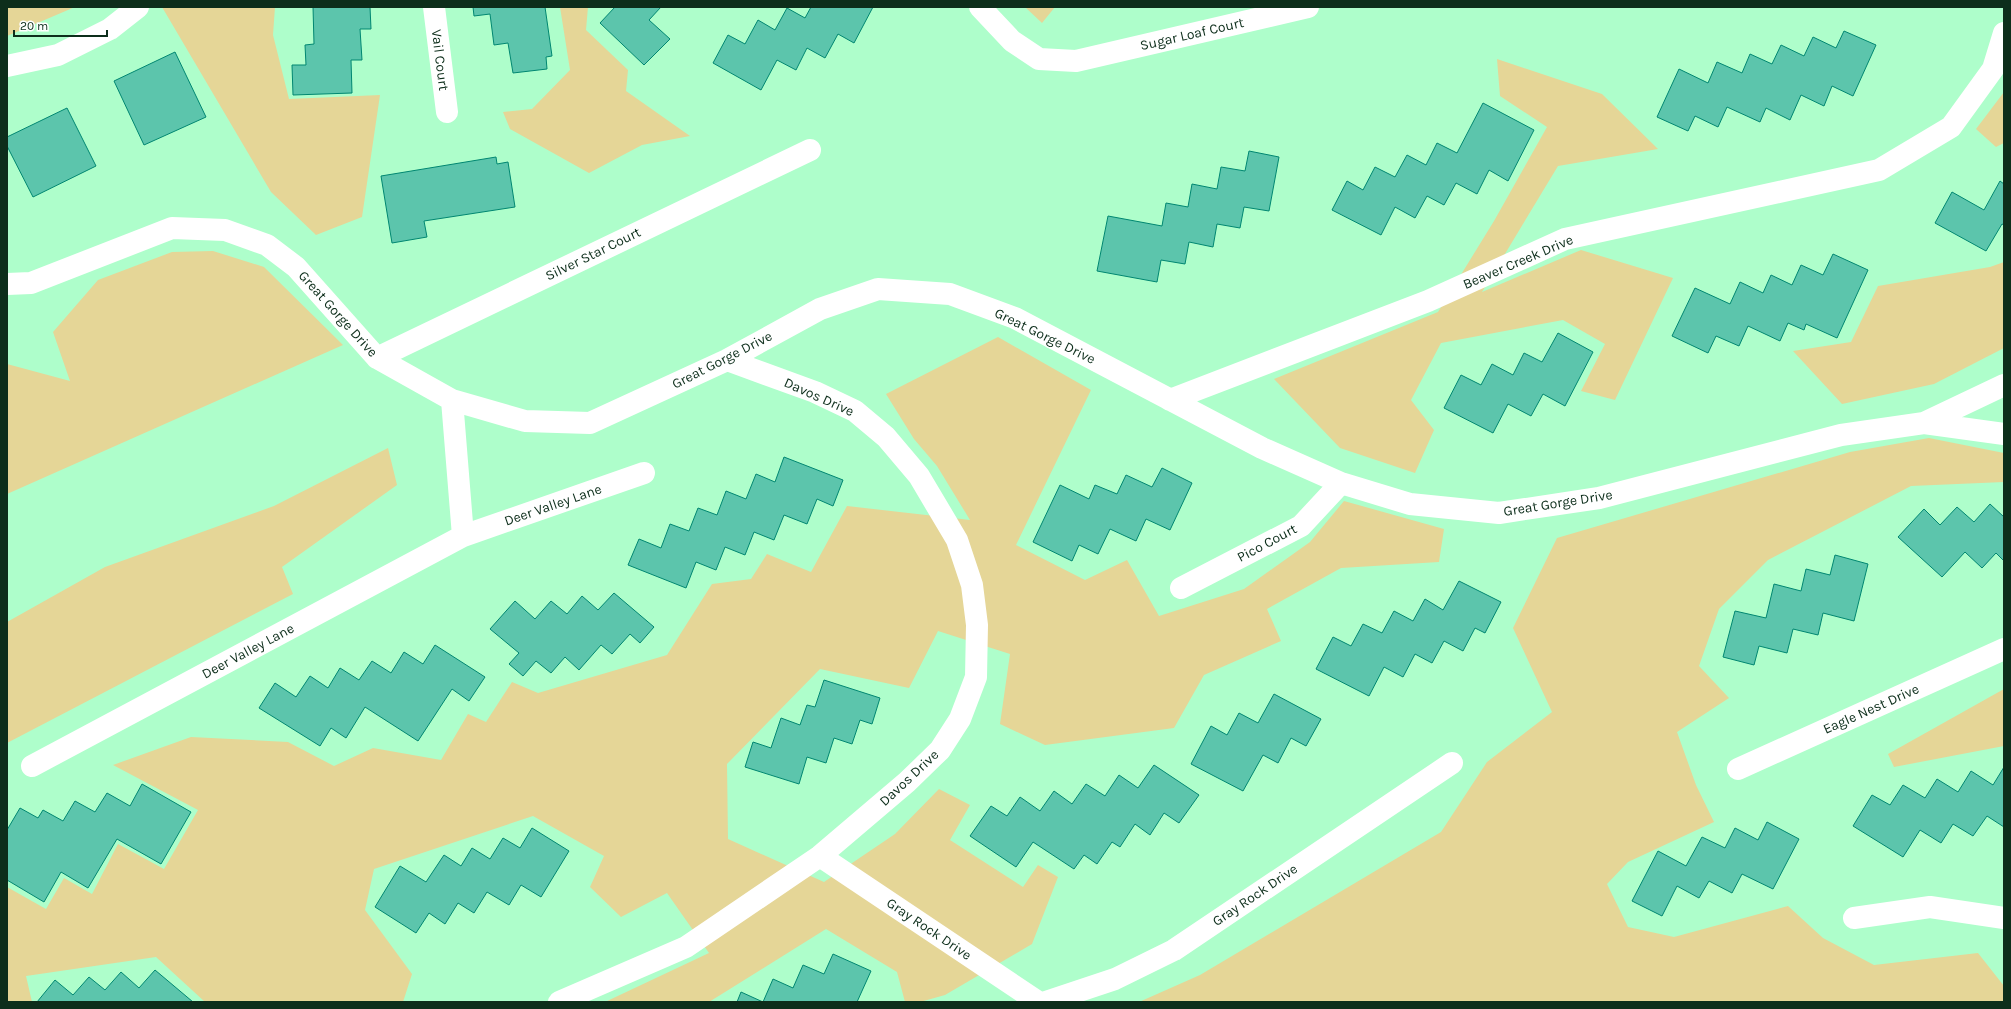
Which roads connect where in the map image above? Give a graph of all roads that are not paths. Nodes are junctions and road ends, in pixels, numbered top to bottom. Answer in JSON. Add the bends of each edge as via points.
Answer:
{"nodes":[{"id":1,"x":138,"y":7,"type":"edge"},
{"id":2,"x":434,"y":7,"type":"edge"},
{"id":3,"x":980,"y":7,"type":"edge"},
{"id":4,"x":1308,"y":7,"type":"edge"},
{"id":5,"x":2004,"y":33,"type":"edge"},
{"id":6,"x":7,"y":66,"type":"edge"},
{"id":7,"x":447,"y":112,"type":"dead end"},
{"id":8,"x":810,"y":150,"type":"dead end"},
{"id":9,"x":7,"y":284,"type":"edge"},
{"id":10,"x":377,"y":358,"type":"junction"},
{"id":11,"x":727,"y":360,"type":"junction"},
{"id":12,"x":2004,"y":384,"type":"edge"},
{"id":13,"x":452,"y":400,"type":"junction"},
{"id":14,"x":1170,"y":400,"type":"junction"},
{"id":15,"x":1924,"y":423,"type":"junction"},
{"id":16,"x":2004,"y":434,"type":"edge"},
{"id":17,"x":644,"y":473,"type":"dead end"},
{"id":18,"x":1341,"y":483,"type":"junction"},
{"id":19,"x":463,"y":536,"type":"junction"},
{"id":20,"x":1181,"y":588,"type":"dead end"},
{"id":21,"x":2004,"y":649,"type":"edge"},
{"id":22,"x":1452,"y":763,"type":"dead end"},
{"id":23,"x":32,"y":766,"type":"dead end"},
{"id":24,"x":1738,"y":769,"type":"dead end"},
{"id":25,"x":820,"y":856,"type":"junction"},
{"id":26,"x":1854,"y":918,"type":"dead end"},
{"id":27,"x":2004,"y":918,"type":"edge"},
{"id":28,"x":559,"y":1002,"type":"edge"},
{"id":29,"x":1038,"y":1002,"type":"edge"},
{"id":30,"x":1046,"y":1002,"type":"edge"}],
"edges":[{"from":1,"to":6,"type":"street","via":[[110,29],[58,54]]},
{"from":2,"to":7,"type":"street","name":"Vail Court"},
{"from":3,"to":4,"type":"street","name":"Sugar Loaf Court","via":[[1012,41],[1039,59],[1076,61]]},
{"from":5,"to":14,"type":"street","name":"Beaver Creek Drive","via":[[1993,69],[1951,127],[1879,170],[1565,239],[1428,301]]},
{"from":8,"to":10,"type":"street","name":"Silver Star Court"},
{"from":9,"to":10,"type":"street","name":"Great Gorge Drive","via":[[32,283],[172,228],[225,230],[267,245],[296,267]]},
{"from":10,"to":13,"type":"street","name":"Great Gorge Drive"},
{"from":11,"to":13,"type":"street","name":"Great Gorge Drive","via":[[590,423],[524,421]]},
{"from":11,"to":14,"type":"street","name":"Great Gorge Drive","via":[[820,309],[878,289],[950,294],[1015,318]]},
{"from":11,"to":25,"type":"street","name":"Davos Drive","via":[[815,392],[854,411],[886,437],[919,476],[953,534],[972,585],[977,625],[976,677],[960,719],[940,750]]},
{"from":12,"to":15,"type":"street"},
{"from":13,"to":19,"type":"street"},
{"from":14,"to":18,"type":"street","name":"Great Gorge Drive","via":[[1262,448]]},
{"from":15,"to":16,"type":"street","name":"Great Gorge Drive"},
{"from":15,"to":18,"type":"street","name":"Great Gorge Drive","via":[[1841,435],[1599,498],[1499,513],[1410,504]]},
{"from":17,"to":19,"type":"street","name":"Deer Valley Lane"},
{"from":18,"to":20,"type":"street","name":"Pico Court","via":[[1301,526]]},
{"from":19,"to":23,"type":"street","name":"Deer Valley Lane"},
{"from":21,"to":24,"type":"street","name":"Eagle Nest Drive"},
{"from":22,"to":30,"type":"street","name":"Gray Rock Drive","via":[[1174,950],[1115,979]]},
{"from":25,"to":28,"type":"street","name":"Davos Drive","via":[[686,947]]},
{"from":25,"to":29,"type":"street","name":"Gray Rock Drive"},
{"from":26,"to":27,"type":"street","via":[[1930,907]]}]}
